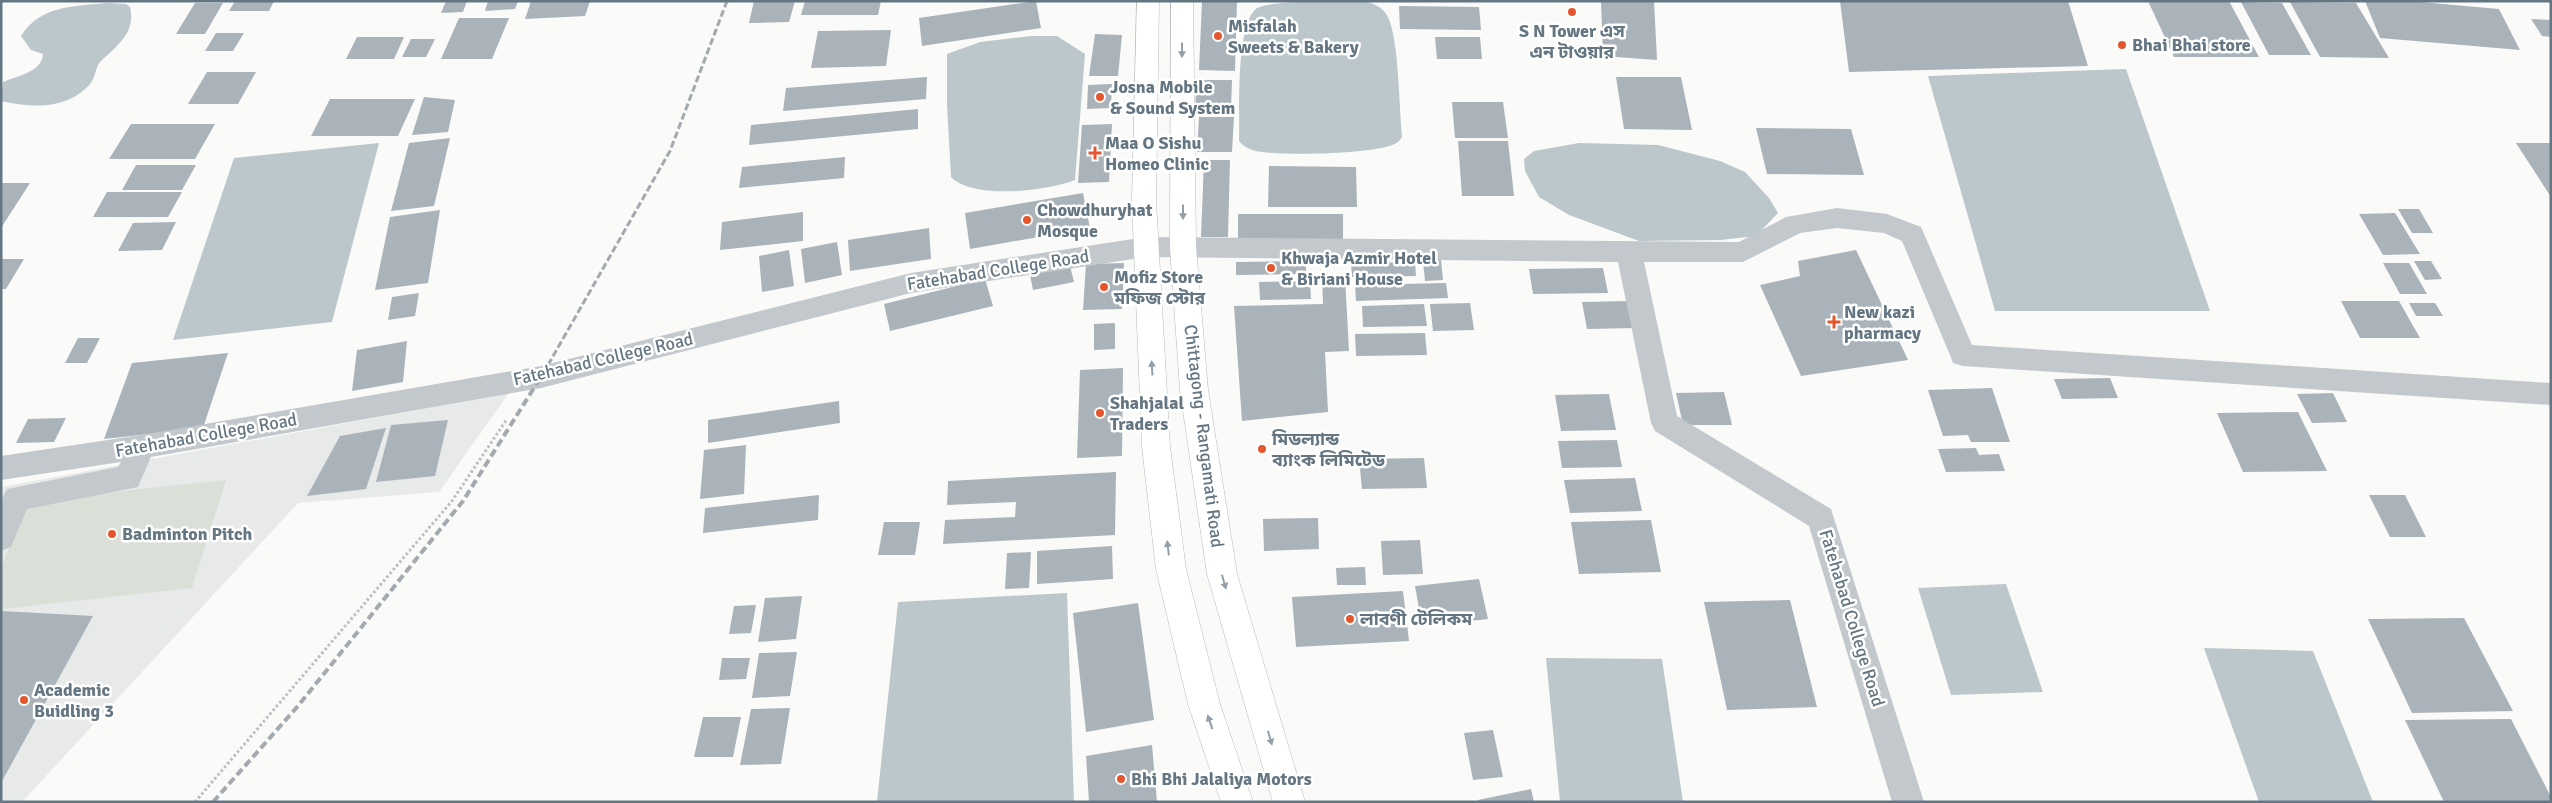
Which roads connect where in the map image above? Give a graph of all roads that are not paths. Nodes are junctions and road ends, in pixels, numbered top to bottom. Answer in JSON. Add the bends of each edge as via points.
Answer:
{"nodes":[{"id":1,"x":1148,"y":1,"type":"edge"},
{"id":2,"x":1182,"y":1,"type":"edge"},
{"id":3,"x":1183,"y":247,"type":"junction"},
{"id":4,"x":1146,"y":248,"type":"junction"},
{"id":5,"x":1629,"y":252,"type":"junction"},
{"id":6,"x":2551,"y":394,"type":"edge"},
{"id":7,"x":141,"y":447,"type":"junction"},
{"id":8,"x":1,"y":468,"type":"edge"},
{"id":9,"x":1,"y":538,"type":"edge"},
{"id":10,"x":1237,"y":802,"type":"edge"},
{"id":11,"x":1288,"y":802,"type":"edge"},
{"id":12,"x":1908,"y":802,"type":"edge"}],
"edges":[{"from":1,"to":4,"type":"highway"},
{"from":2,"to":3,"type":"highway","name":"Chittagong - Rangamati Road","one_way":true},
{"from":3,"to":4,"type":"street","name":"Fatehabad College Road"},
{"from":3,"to":5,"type":"street","name":"Fatehabad College Road"},
{"from":3,"to":11,"type":"highway","name":"Chittagong - Rangamati Road","one_way":true,"via":[[1194,390],[1222,574]]},
{"from":4,"to":7,"type":"street","name":"Fatehabad College Road","via":[[911,283],[541,377]]},
{"from":10,"to":4,"type":"highway","one_way":true,"via":[[1204,704],[1171,569],[1156,447]]},
{"from":5,"to":6,"type":"street","via":[[1743,252],[1795,224],[1837,218],[1886,224],[1912,234],[1963,355]]},
{"from":5,"to":12,"type":"street","name":"Fatehabad College Road","via":[[1665,423],[1821,518]]},
{"from":7,"to":8,"type":"street","name":"Fatehabad College Road"},
{"from":7,"to":9,"type":"street","via":[[128,478],[18,498]]}]}
